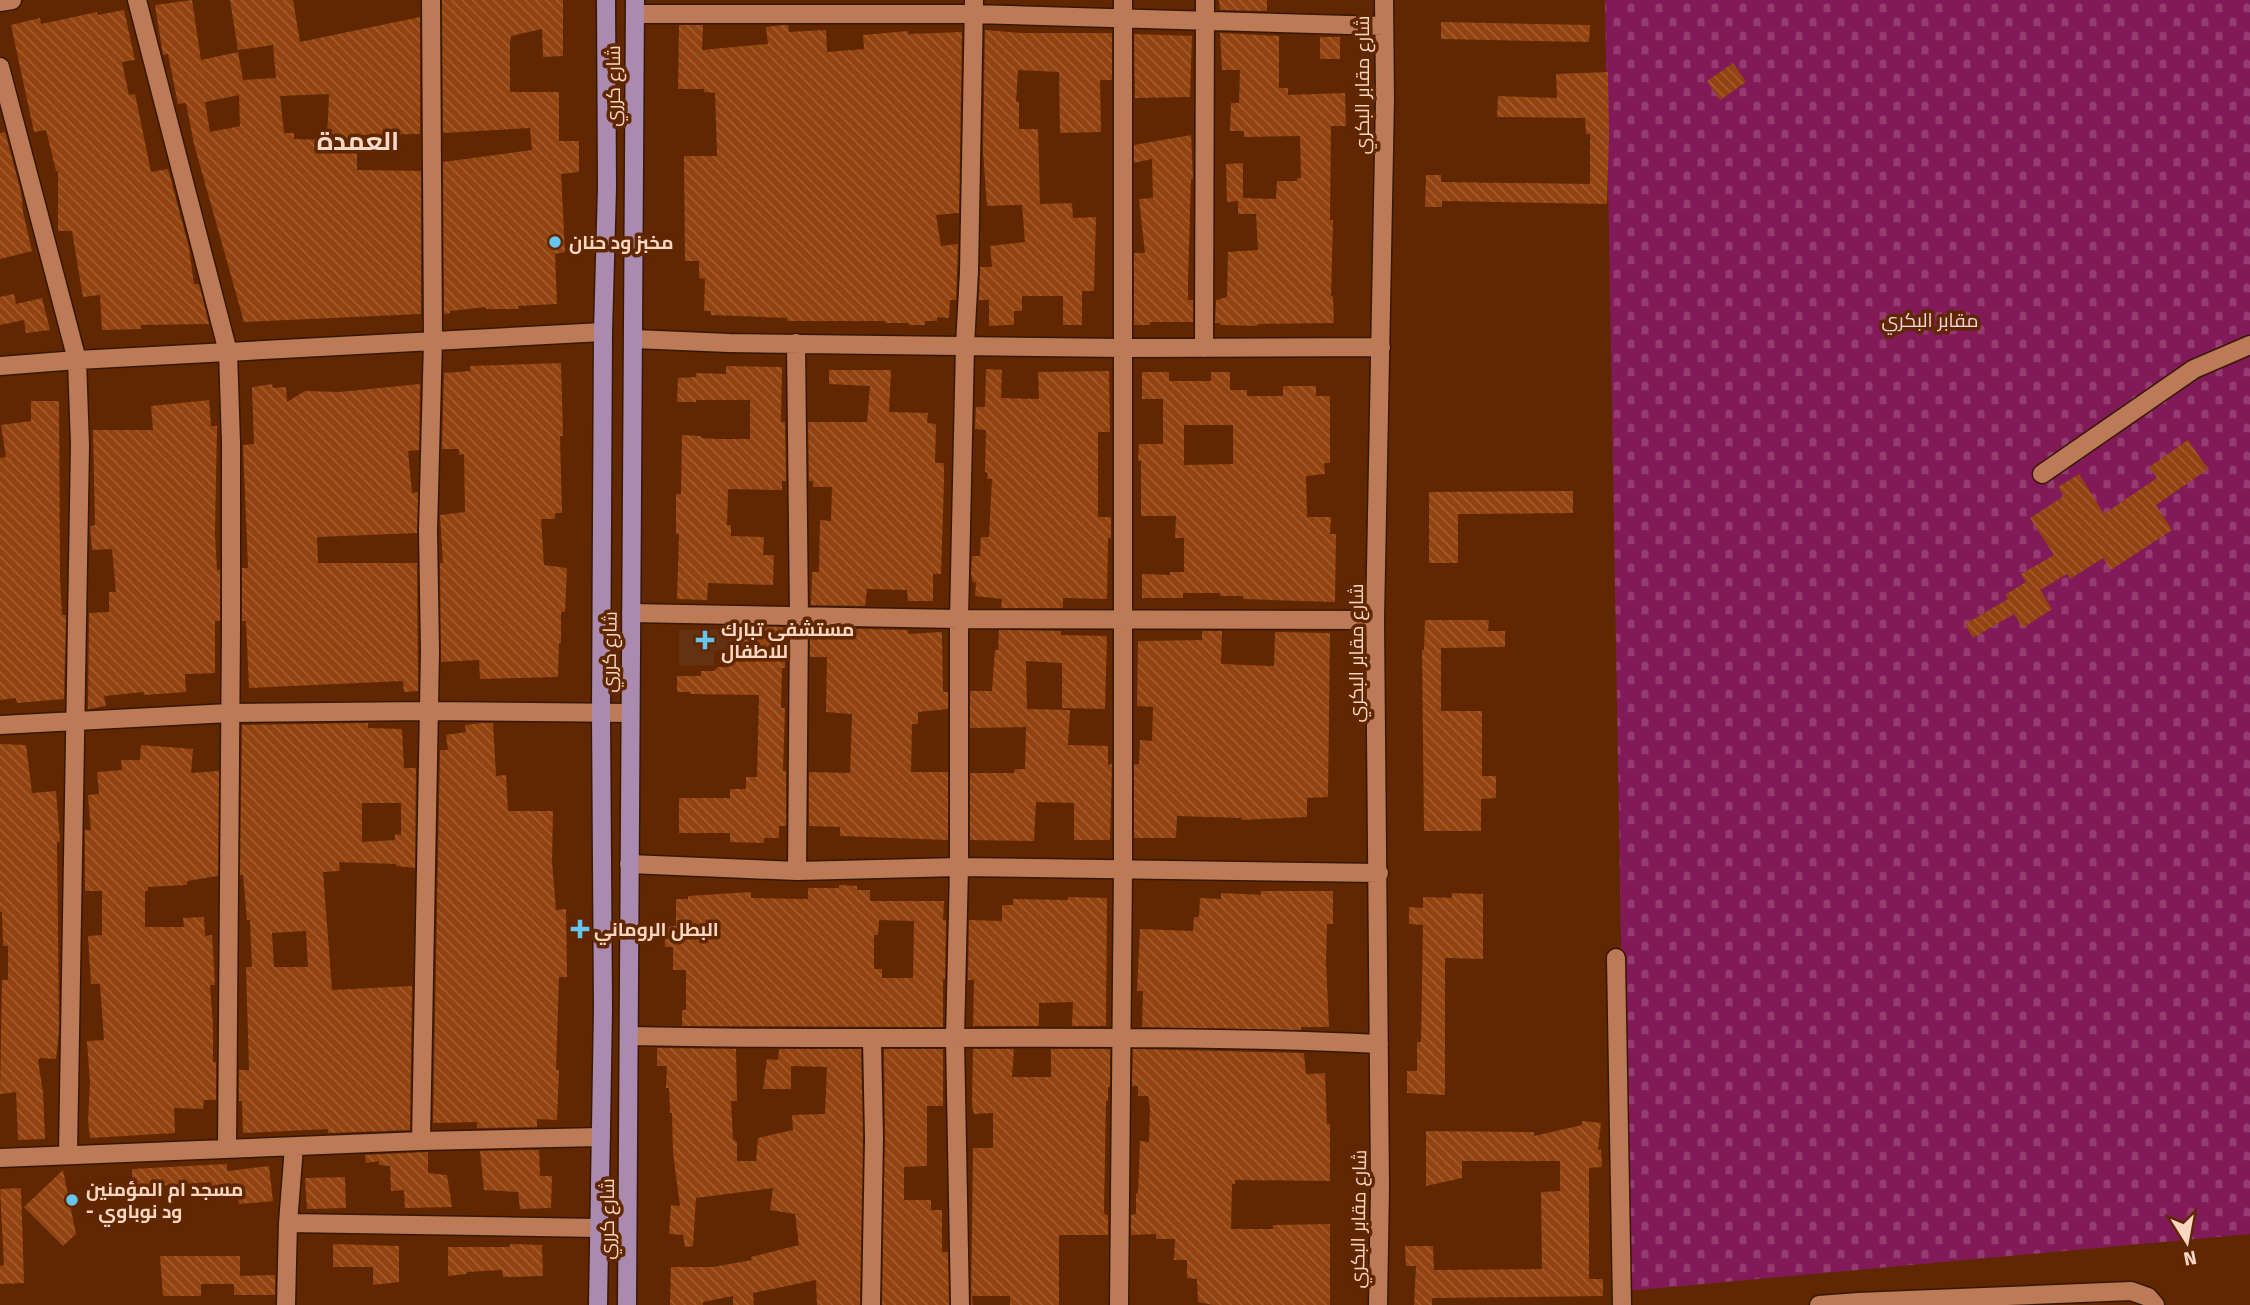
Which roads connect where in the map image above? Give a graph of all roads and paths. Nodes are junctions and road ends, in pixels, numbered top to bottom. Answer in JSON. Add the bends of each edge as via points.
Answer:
{"nodes":[{"id":1,"x":12,"y":0,"type":"edge"},
{"id":2,"x":137,"y":0,"type":"edge"},
{"id":3,"x":430,"y":0,"type":"edge"},
{"id":4,"x":606,"y":0,"type":"edge"},
{"id":5,"x":1124,"y":0,"type":"edge"},
{"id":6,"x":1205,"y":0,"type":"edge"},
{"id":7,"x":1384,"y":0,"type":"edge"},
{"id":8,"x":0,"y":2,"type":"edge"},
{"id":9,"x":635,"y":7,"type":"edge"},
{"id":10,"x":974,"y":7,"type":"edge"},
{"id":11,"x":1123,"y":20,"type":"junction"},
{"id":12,"x":1205,"y":21,"type":"junction"},
{"id":13,"x":1384,"y":26,"type":"junction"},
{"id":14,"x":0,"y":66,"type":"edge"},
{"id":15,"x":5,"y":106,"type":"edge"},
{"id":16,"x":635,"y":138,"type":"junction"},
{"id":17,"x":607,"y":139,"type":"junction"},
{"id":18,"x":603,"y":332,"type":"junction"},
{"id":19,"x":634,"y":339,"type":"junction"},
{"id":20,"x":433,"y":340,"type":"junction"},
{"id":21,"x":796,"y":343,"type":"junction"},
{"id":22,"x":965,"y":345,"type":"junction"},
{"id":23,"x":2250,"y":345,"type":"edge"},
{"id":24,"x":1381,"y":347,"type":"junction"},
{"id":25,"x":1124,"y":348,"type":"junction"},
{"id":26,"x":1204,"y":348,"type":"junction"},
{"id":27,"x":228,"y":352,"type":"junction"},
{"id":28,"x":77,"y":359,"type":"junction"},
{"id":29,"x":0,"y":366,"type":"edge"},
{"id":30,"x":2042,"y":474,"type":"dead end"},
{"id":31,"x":631,"y":613,"type":"junction"},
{"id":32,"x":799,"y":617,"type":"junction"},
{"id":33,"x":959,"y":619,"type":"junction"},
{"id":34,"x":1122,"y":620,"type":"junction"},
{"id":35,"x":1375,"y":620,"type":"junction"},
{"id":36,"x":427,"y":711,"type":"junction"},
{"id":37,"x":229,"y":713,"type":"junction"},
{"id":38,"x":601,"y":713,"type":"junction"},
{"id":39,"x":630,"y":713,"type":"junction"},
{"id":40,"x":75,"y":721,"type":"junction"},
{"id":41,"x":0,"y":725,"type":"edge"},
{"id":42,"x":629,"y":864,"type":"junction"},
{"id":43,"x":959,"y":867,"type":"junction"},
{"id":44,"x":1123,"y":869,"type":"junction"},
{"id":45,"x":797,"y":871,"type":"junction"},
{"id":46,"x":1379,"y":873,"type":"junction"},
{"id":47,"x":1616,"y":958,"type":"dead end"},
{"id":48,"x":629,"y":1036,"type":"junction"},
{"id":49,"x":1122,"y":1038,"type":"junction"},
{"id":50,"x":954,"y":1039,"type":"junction"},
{"id":51,"x":872,"y":1040,"type":"junction"},
{"id":52,"x":1379,"y":1044,"type":"junction"},
{"id":53,"x":601,"y":1137,"type":"junction"},
{"id":54,"x":421,"y":1141,"type":"junction"},
{"id":55,"x":295,"y":1147,"type":"junction"},
{"id":56,"x":227,"y":1148,"type":"junction"},
{"id":57,"x":68,"y":1153,"type":"junction"},
{"id":58,"x":0,"y":1158,"type":"edge"},
{"id":59,"x":288,"y":1223,"type":"junction"},
{"id":60,"x":599,"y":1228,"type":"junction"},
{"id":61,"x":1859,"y":1303,"type":"edge"},
{"id":62,"x":286,"y":1305,"type":"edge"},
{"id":63,"x":598,"y":1305,"type":"edge"},
{"id":64,"x":627,"y":1305,"type":"edge"},
{"id":65,"x":871,"y":1305,"type":"edge"},
{"id":66,"x":960,"y":1305,"type":"edge"},
{"id":67,"x":1119,"y":1305,"type":"edge"},
{"id":68,"x":1378,"y":1305,"type":"edge"},
{"id":69,"x":1622,"y":1305,"type":"edge"},
{"id":70,"x":1819,"y":1305,"type":"edge"},
{"id":71,"x":2155,"y":1305,"type":"edge"}],
"edges":[{"from":1,"to":8,"type":"street"},
{"from":2,"to":27,"type":"street"},
{"from":3,"to":20,"type":"street"},
{"from":4,"to":17,"type":"main road","name":"شارع كرري"},
{"from":5,"to":11,"type":"street"},
{"from":6,"to":12,"type":"street"},
{"from":7,"to":13,"type":"street","name":"شارع مقابر البكري"},
{"from":9,"to":10,"type":"street"},
{"from":9,"to":16,"type":"main road","name":"شارع كرري"},
{"from":10,"to":11,"type":"street"},
{"from":10,"to":22,"type":"street"},
{"from":11,"to":12,"type":"street"},
{"from":11,"to":25,"type":"street"},
{"from":12,"to":13,"type":"street"},
{"from":12,"to":26,"type":"street"},
{"from":13,"to":24,"type":"street","name":"شارع مقابر البكري"},
{"from":14,"to":15,"type":"street"},
{"from":15,"to":28,"type":"street"},
{"from":16,"to":17,"type":"main road"},
{"from":16,"to":19,"type":"main road","name":"شارع كرري"},
{"from":17,"to":18,"type":"main road","name":"شارع كرري"},
{"from":18,"to":20,"type":"street"},
{"from":18,"to":38,"type":"main road","name":"شارع كرري"},
{"from":19,"to":21,"type":"street"},
{"from":19,"to":31,"type":"main road","name":"شارع كرري"},
{"from":20,"to":27,"type":"street"},
{"from":20,"to":36,"type":"street"},
{"from":21,"to":22,"type":"street"},
{"from":21,"to":32,"type":"street"},
{"from":22,"to":25,"type":"street"},
{"from":22,"to":33,"type":"street"},
{"from":23,"to":30,"type":"street","via":[[2194,369]]},
{"from":24,"to":26,"type":"street"},
{"from":24,"to":35,"type":"street","name":"شارع مقابر البكري"},
{"from":25,"to":26,"type":"street"},
{"from":25,"to":34,"type":"street"},
{"from":27,"to":28,"type":"street"},
{"from":27,"to":37,"type":"street"},
{"from":28,"to":29,"type":"street"},
{"from":28,"to":40,"type":"street"},
{"from":31,"to":32,"type":"street"},
{"from":31,"to":39,"type":"main road","name":"شارع كرري"},
{"from":32,"to":33,"type":"street"},
{"from":32,"to":45,"type":"street"},
{"from":33,"to":34,"type":"street"},
{"from":33,"to":43,"type":"street"},
{"from":34,"to":35,"type":"street"},
{"from":34,"to":44,"type":"street"},
{"from":35,"to":46,"type":"street","name":"شارع مقابر البكري"},
{"from":36,"to":37,"type":"street"},
{"from":36,"to":38,"type":"street"},
{"from":36,"to":54,"type":"street"},
{"from":37,"to":40,"type":"street"},
{"from":37,"to":56,"type":"street"},
{"from":38,"to":39,"type":"street"},
{"from":38,"to":53,"type":"main road","name":"شارع كرري"},
{"from":39,"to":42,"type":"main road","name":"شارع كرري"},
{"from":40,"to":41,"type":"street"},
{"from":40,"to":57,"type":"street"},
{"from":42,"to":45,"type":"street"},
{"from":42,"to":48,"type":"main road","name":"شارع كرري"},
{"from":43,"to":44,"type":"street"},
{"from":43,"to":45,"type":"street"},
{"from":43,"to":50,"type":"street"},
{"from":44,"to":46,"type":"street"},
{"from":44,"to":49,"type":"street"},
{"from":46,"to":52,"type":"street","name":"شارع مقابر البكري"},
{"from":47,"to":69,"type":"street"},
{"from":48,"to":51,"type":"street"},
{"from":48,"to":64,"type":"main road","name":"شارع كرري"},
{"from":49,"to":50,"type":"street"},
{"from":49,"to":52,"type":"street"},
{"from":49,"to":67,"type":"street"},
{"from":50,"to":51,"type":"street"},
{"from":50,"to":66,"type":"street"},
{"from":51,"to":65,"type":"street"},
{"from":52,"to":68,"type":"street","name":"شارع مقابر البكري"},
{"from":53,"to":54,"type":"street"},
{"from":53,"to":60,"type":"main road","name":"شارع كرري"},
{"from":54,"to":55,"type":"street"},
{"from":55,"to":56,"type":"street"},
{"from":55,"to":59,"type":"street"},
{"from":56,"to":57,"type":"street"},
{"from":57,"to":58,"type":"street"},
{"from":59,"to":60,"type":"street"},
{"from":59,"to":62,"type":"street"},
{"from":60,"to":63,"type":"main road","name":"شارع كرري"},
{"from":61,"to":70,"type":"street"},
{"from":61,"to":71,"type":"street","via":[[2131,1291]]}]}
